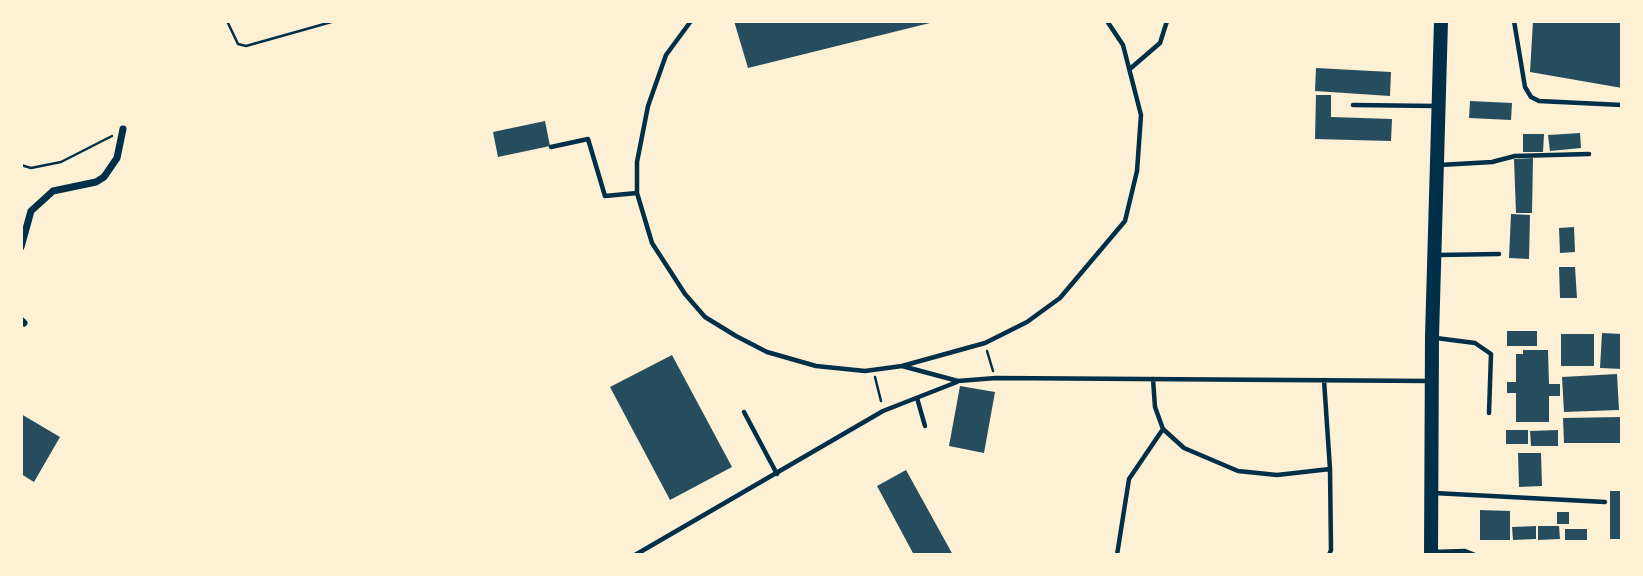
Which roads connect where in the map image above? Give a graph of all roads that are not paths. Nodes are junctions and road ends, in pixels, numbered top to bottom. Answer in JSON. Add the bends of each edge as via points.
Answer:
{"nodes":[{"id":1,"x":691,"y":21,"type":"edge"},
{"id":2,"x":1107,"y":21,"type":"edge"},
{"id":3,"x":1167,"y":21,"type":"edge"},
{"id":4,"x":1441,"y":21,"type":"edge"},
{"id":5,"x":1514,"y":21,"type":"edge"},
{"id":6,"x":1130,"y":69,"type":"junction"},
{"id":7,"x":1353,"y":105,"type":"dead end"},
{"id":8,"x":1622,"y":105,"type":"edge"},
{"id":9,"x":1438,"y":106,"type":"junction"},
{"id":10,"x":122,"y":130,"type":"road end"},
{"id":11,"x":551,"y":147,"type":"dead end"},
{"id":12,"x":1589,"y":154,"type":"dead end"},
{"id":13,"x":1435,"y":165,"type":"junction"},
{"id":14,"x":637,"y":193,"type":"junction"},
{"id":15,"x":21,"y":247,"type":"edge"},
{"id":16,"x":1499,"y":254,"type":"dead end"},
{"id":17,"x":1433,"y":256,"type":"junction"},
{"id":18,"x":1432,"y":337,"type":"junction"},
{"id":19,"x":902,"y":366,"type":"junction"},
{"id":20,"x":1153,"y":379,"type":"junction"},
{"id":21,"x":1324,"y":380,"type":"junction"},
{"id":22,"x":1432,"y":381,"type":"junction"},
{"id":23,"x":958,"y":382,"type":"junction"},
{"id":24,"x":917,"y":398,"type":"junction"},
{"id":25,"x":744,"y":412,"type":"dead end"},
{"id":26,"x":1489,"y":413,"type":"dead end"},
{"id":27,"x":925,"y":426,"type":"dead end"},
{"id":28,"x":1163,"y":429,"type":"junction"},
{"id":29,"x":1330,"y":469,"type":"junction"},
{"id":30,"x":777,"y":474,"type":"junction"},
{"id":31,"x":1433,"y":493,"type":"junction"},
{"id":32,"x":1605,"y":502,"type":"dead end"},
{"id":33,"x":1431,"y":554,"type":"edge"},
{"id":34,"x":635,"y":555,"type":"edge"},
{"id":35,"x":1117,"y":555,"type":"edge"},
{"id":36,"x":1329,"y":555,"type":"edge"},
{"id":37,"x":1475,"y":555,"type":"edge"}],
"edges":[{"from":1,"to":14,"type":"lane","via":[[666,55],[648,106],[637,162]]},
{"from":2,"to":6,"type":"lane","via":[[1123,45]]},
{"from":3,"to":6,"type":"lane","via":[[1160,43]]},
{"from":4,"to":9,"type":"highway"},
{"from":5,"to":8,"type":"lane","via":[[1525,87],[1531,97]]},
{"from":6,"to":19,"type":"lane","via":[[1141,116],[1137,171],[1125,221],[1060,298],[1027,322],[985,343]]},
{"from":7,"to":9,"type":"lane"},
{"from":9,"to":13,"type":"highway"},
{"from":10,"to":15,"type":"street","via":[[117,158],[104,177],[53,191],[32,211]]},
{"from":11,"to":14,"type":"lane","via":[[588,139],[605,196]]},
{"from":12,"to":13,"type":"lane"},
{"from":13,"to":17,"type":"highway"},
{"from":14,"to":19,"type":"lane","via":[[652,243],[705,317],[767,352],[816,366],[874,370]]},
{"from":16,"to":17,"type":"lane"},
{"from":17,"to":18,"type":"highway"},
{"from":18,"to":22,"type":"highway"},
{"from":18,"to":26,"type":"lane","via":[[1475,343],[1491,354]]},
{"from":19,"to":23,"type":"lane"},
{"from":20,"to":21,"type":"lane"},
{"from":20,"to":23,"type":"lane"},
{"from":20,"to":28,"type":"lane","via":[[1155,407]]},
{"from":21,"to":22,"type":"lane"},
{"from":21,"to":29,"type":"lane"},
{"from":22,"to":31,"type":"highway"},
{"from":23,"to":24,"type":"lane"},
{"from":24,"to":27,"type":"lane"},
{"from":24,"to":30,"type":"lane","via":[[883,411]]},
{"from":25,"to":30,"type":"lane"},
{"from":28,"to":29,"type":"lane","via":[[1184,448],[1238,471],[1277,475]]},
{"from":28,"to":35,"type":"lane","via":[[1129,479]]},
{"from":29,"to":36,"type":"lane"},
{"from":30,"to":34,"type":"lane"},
{"from":31,"to":32,"type":"lane"},
{"from":31,"to":33,"type":"highway"},
{"from":33,"to":37,"type":"lane","via":[[1465,551]]}]}
